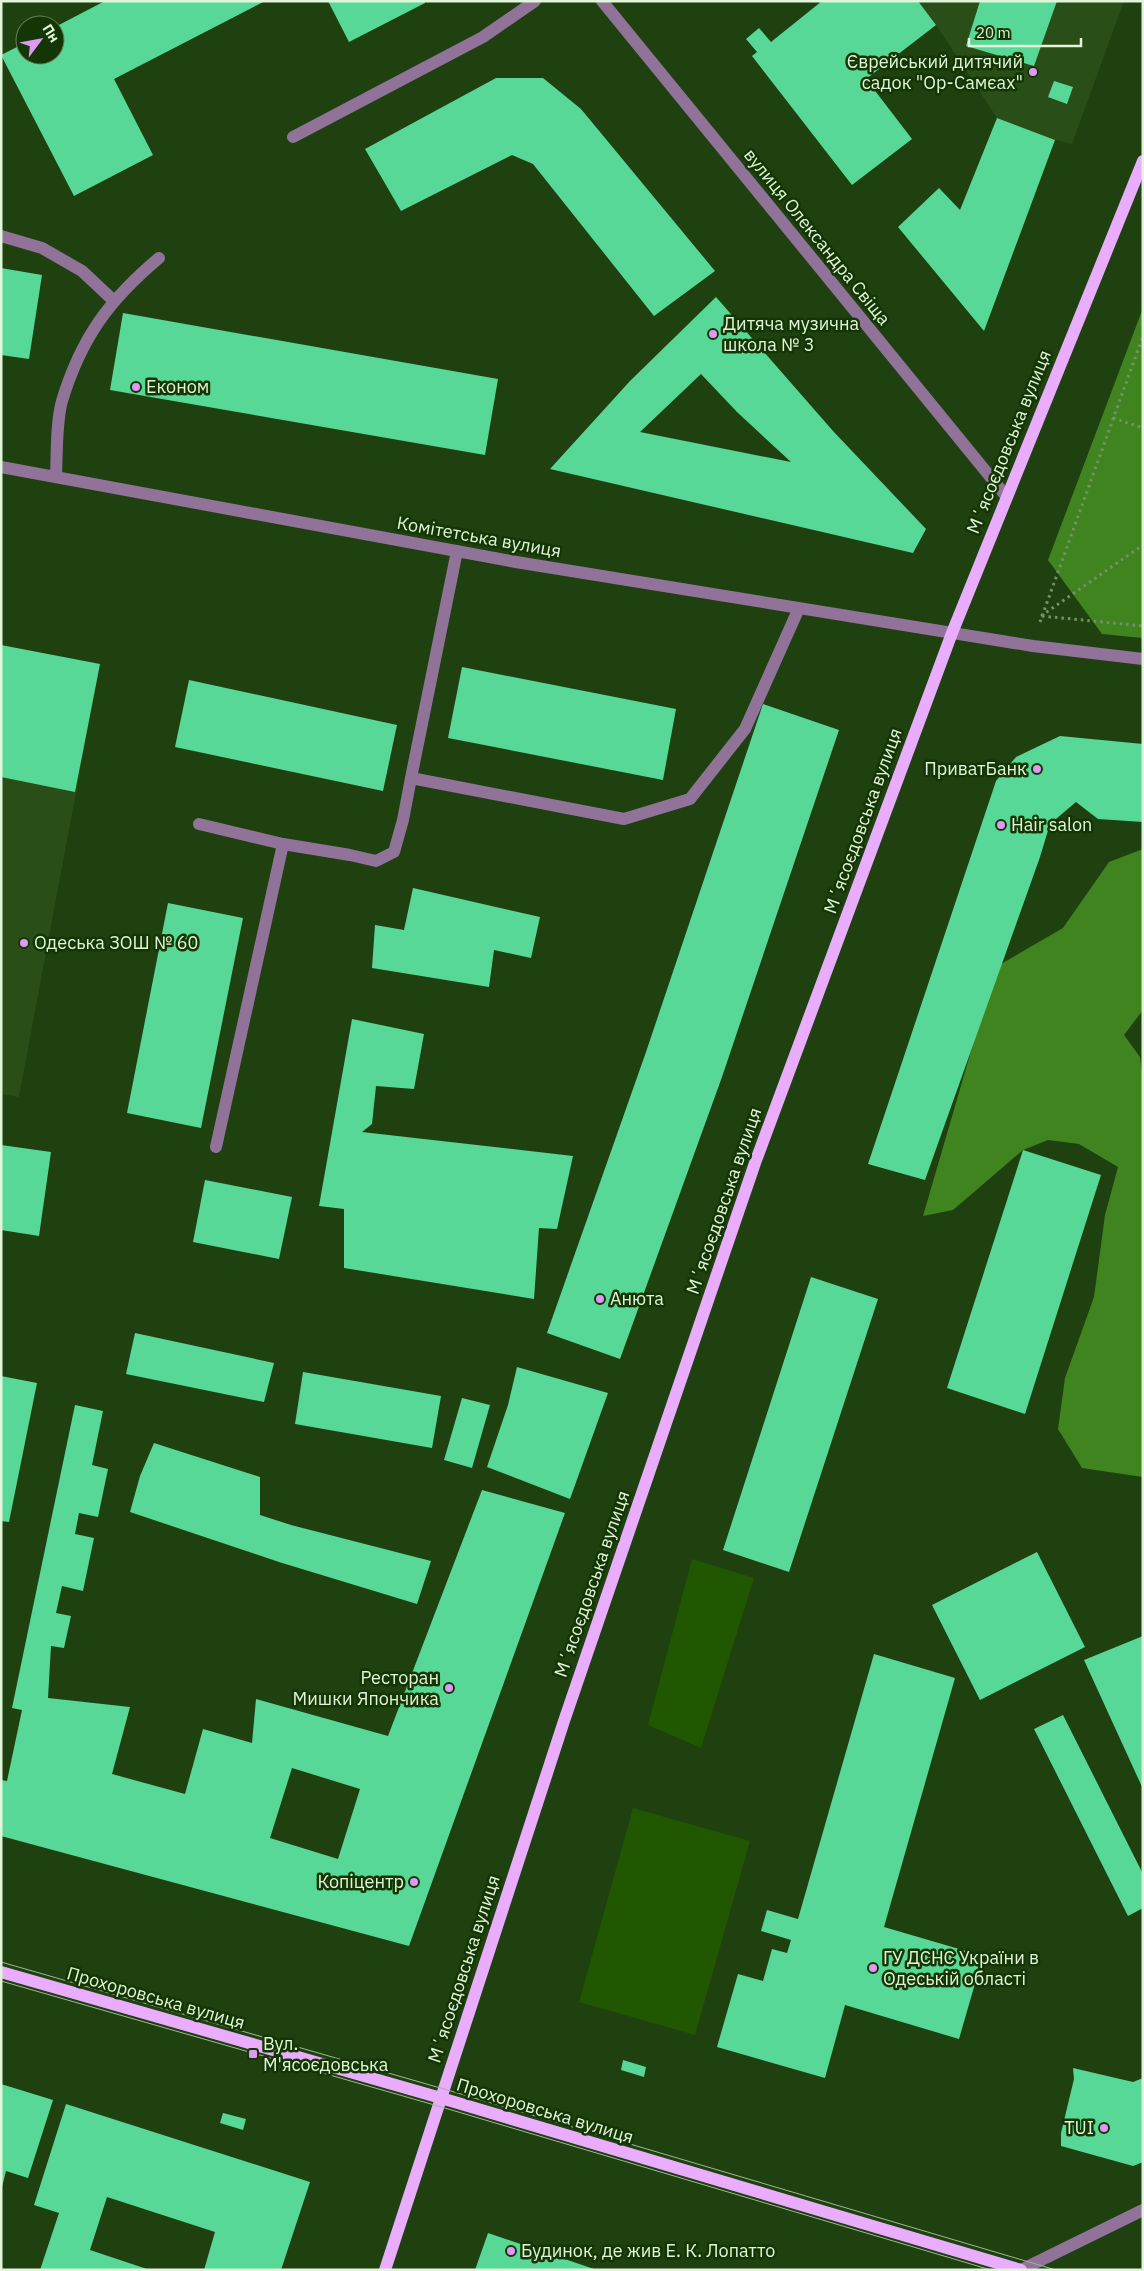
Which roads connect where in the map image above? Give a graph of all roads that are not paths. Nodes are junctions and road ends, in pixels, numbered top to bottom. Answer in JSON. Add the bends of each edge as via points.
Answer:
{"nodes":[{"id":1,"x":535,"y":1,"type":"edge"},
{"id":2,"x":602,"y":1,"type":"edge"},
{"id":3,"x":293,"y":136,"type":"dead end"},
{"id":4,"x":1143,"y":161,"type":"edge"},
{"id":5,"x":1,"y":236,"type":"edge"},
{"id":6,"x":159,"y":258,"type":"dead end"},
{"id":7,"x":114,"y":301,"type":"junction"},
{"id":8,"x":1,"y":467,"type":"edge"},
{"id":9,"x":56,"y":477,"type":"junction"},
{"id":10,"x":1006,"y":496,"type":"junction"},
{"id":11,"x":457,"y":551,"type":"junction"},
{"id":12,"x":799,"y":608,"type":"junction"},
{"id":13,"x":952,"y":633,"type":"junction"},
{"id":14,"x":1143,"y":658,"type":"edge"},
{"id":15,"x":411,"y":778,"type":"junction"},
{"id":16,"x":199,"y":824,"type":"dead end"},
{"id":17,"x":283,"y":844,"type":"junction"},
{"id":18,"x":216,"y":1147,"type":"dead end"},
{"id":19,"x":1,"y":1972,"type":"edge"},
{"id":20,"x":441,"y":2098,"type":"junction"},
{"id":21,"x":1143,"y":2210,"type":"edge"},
{"id":22,"x":990,"y":2266,"type":"edge"},
{"id":23,"x":385,"y":2270,"type":"edge"},
{"id":24,"x":1021,"y":2270,"type":"edge"}],
"edges":[{"from":1,"to":3,"type":"street","via":[[483,37]]},
{"from":2,"to":10,"type":"street","name":"вулиця Олександра Свіща"},
{"from":4,"to":10,"type":"main road","name":"Мʼясоєдовська вулиця"},
{"from":5,"to":7,"type":"street","via":[[42,248],[82,271]]},
{"from":6,"to":7,"type":"street"},
{"from":7,"to":9,"type":"street","via":[[84,342],[62,402]]},
{"from":8,"to":9,"type":"street","name":"Комітетська вулиця"},
{"from":9,"to":11,"type":"street","name":"Комітетська вулиця"},
{"from":10,"to":13,"type":"main road","name":"Мʼясоєдовська вулиця"},
{"from":11,"to":12,"type":"street","name":"Комітетська вулиця"},
{"from":11,"to":15,"type":"street"},
{"from":12,"to":13,"type":"street","name":"Комітетська вулиця"},
{"from":12,"to":15,"type":"street","via":[[745,729],[690,799],[624,820]]},
{"from":13,"to":14,"type":"street","name":"Комітетська вулиця","via":[[1032,646]]},
{"from":13,"to":20,"type":"main road","name":"Мʼясоєдовська вулиця","via":[[755,1163],[564,1721]]},
{"from":15,"to":17,"type":"street","via":[[394,852],[376,861]]},
{"from":16,"to":17,"type":"street"},
{"from":17,"to":18,"type":"street"},
{"from":19,"to":20,"type":"main road","name":"Прохоровська вулиця"},
{"from":20,"to":22,"type":"main road","name":"Прохоровська вулиця"},
{"from":20,"to":23,"type":"main road","name":"Мʼясоєдовська вулиця"},
{"from":21,"to":24,"type":"street","name":"Прохоровська вулиця"},
{"from":22,"to":24,"type":"main road","name":"Прохоровська вулиця"}]}
